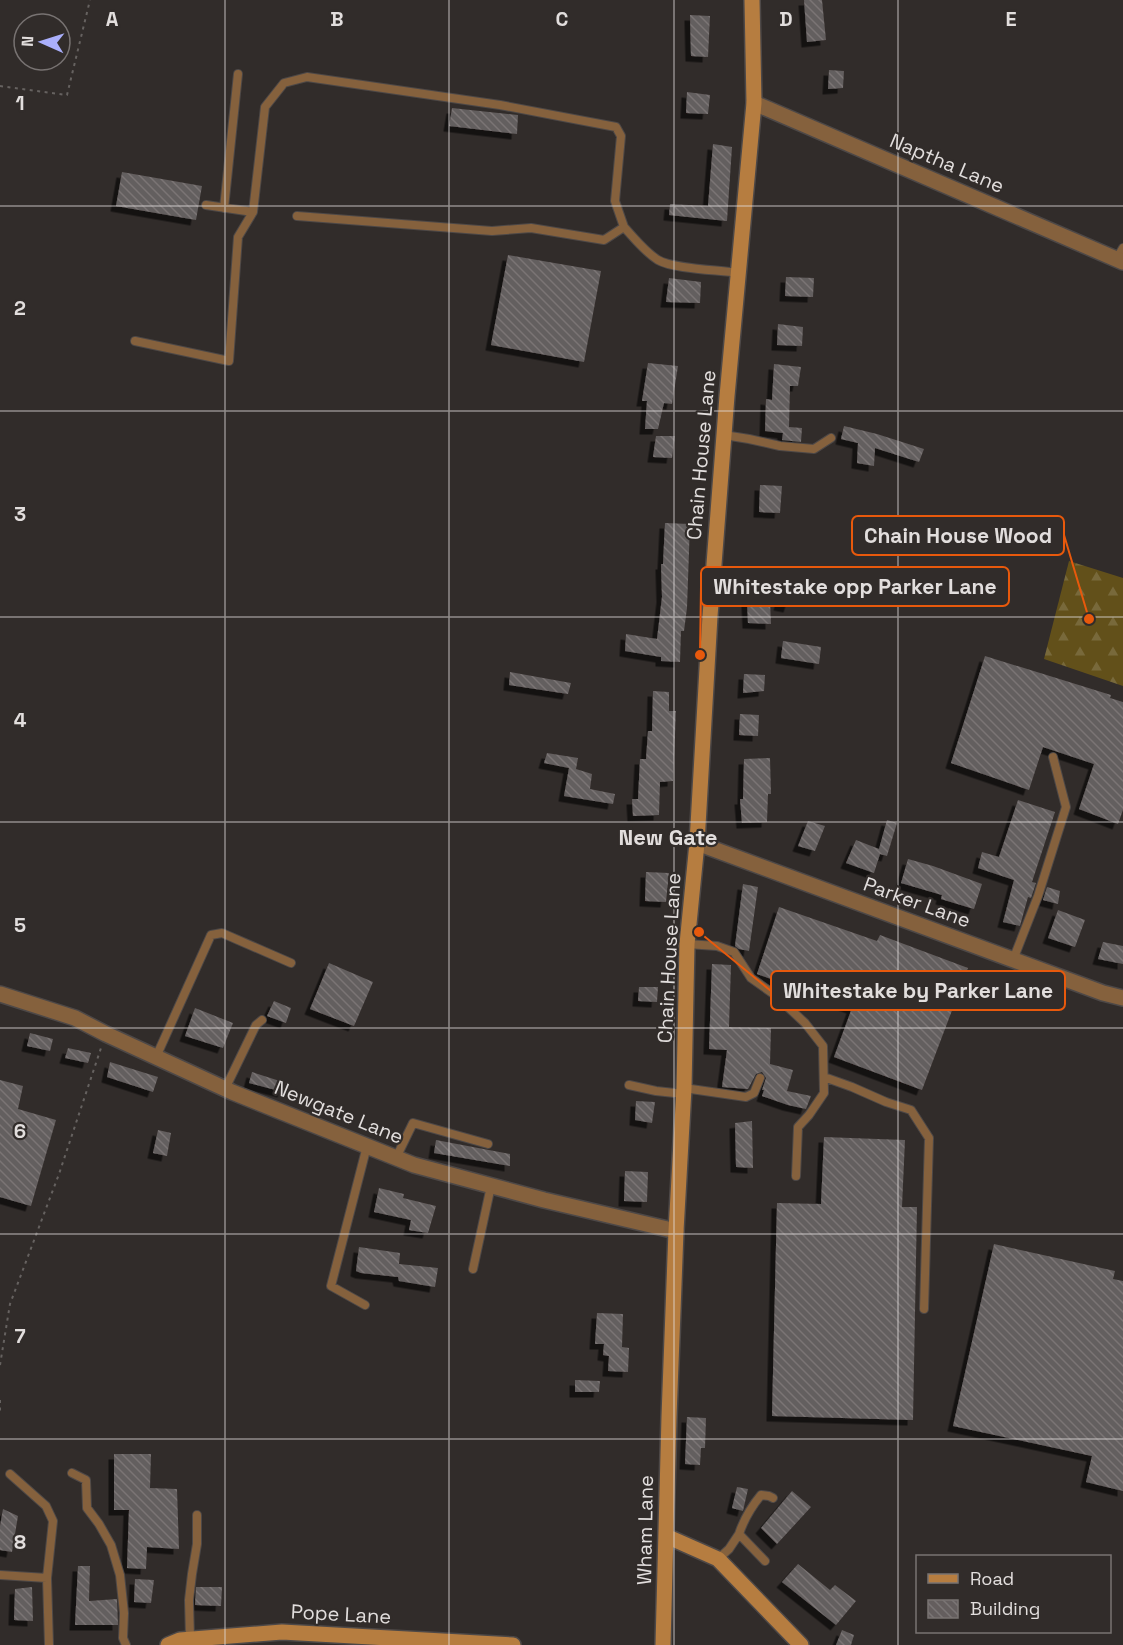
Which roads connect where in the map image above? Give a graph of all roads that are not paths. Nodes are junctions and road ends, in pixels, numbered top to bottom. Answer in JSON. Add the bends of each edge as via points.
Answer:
{"nodes":[{"id":1,"x":752,"y":0,"type":"edge"},
{"id":2,"x":238,"y":74,"type":"dead end"},
{"id":3,"x":754,"y":103,"type":"junction"},
{"id":4,"x":206,"y":205,"type":"dead end"},
{"id":5,"x":224,"y":208,"type":"junction"},
{"id":6,"x":253,"y":213,"type":"junction"},
{"id":7,"x":297,"y":216,"type":"dead end"},
{"id":8,"x":624,"y":227,"type":"junction"},
{"id":9,"x":1121,"y":257,"type":"edge"},
{"id":10,"x":738,"y":273,"type":"junction"},
{"id":11,"x":135,"y":341,"type":"dead end"},
{"id":12,"x":724,"y":435,"type":"junction"},
{"id":13,"x":831,"y":438,"type":"dead end"},
{"id":14,"x":1053,"y":757,"type":"dead end"},
{"id":15,"x":697,"y":843,"type":"junction"},
{"id":16,"x":687,"y":944,"type":"junction"},
{"id":17,"x":1013,"y":960,"type":"junction"},
{"id":18,"x":291,"y":963,"type":"dead end"},
{"id":19,"x":0,"y":994,"type":"edge"},
{"id":20,"x":1123,"y":998,"type":"edge"},
{"id":21,"x":262,"y":1020,"type":"dead end"},
{"id":22,"x":156,"y":1057,"type":"junction"},
{"id":23,"x":824,"y":1077,"type":"junction"},
{"id":24,"x":760,"y":1078,"type":"dead end"},
{"id":25,"x":629,"y":1085,"type":"dead end"},
{"id":26,"x":225,"y":1089,"type":"junction"},
{"id":27,"x":684,"y":1091,"type":"junction"},
{"id":28,"x":488,"y":1144,"type":"dead end"},
{"id":29,"x":367,"y":1146,"type":"junction"},
{"id":30,"x":396,"y":1158,"type":"junction"},
{"id":31,"x":796,"y":1176,"type":"dead end"},
{"id":32,"x":491,"y":1186,"type":"junction"},
{"id":33,"x":676,"y":1231,"type":"junction"},
{"id":34,"x":472,"y":1269,"type":"dead end"},
{"id":35,"x":365,"y":1305,"type":"dead end"},
{"id":36,"x":924,"y":1309,"type":"dead end"},
{"id":37,"x":669,"y":1417,"type":"joint"},
{"id":38,"x":72,"y":1473,"type":"dead end"},
{"id":39,"x":10,"y":1474,"type":"dead end"},
{"id":40,"x":772,"y":1498,"type":"dead end"},
{"id":41,"x":197,"y":1515,"type":"dead end"},
{"id":42,"x":739,"y":1534,"type":"junction"},
{"id":43,"x":666,"y":1536,"type":"junction"},
{"id":44,"x":718,"y":1559,"type":"junction"},
{"id":45,"x":765,"y":1561,"type":"dead end"},
{"id":46,"x":0,"y":1575,"type":"edge"},
{"id":47,"x":47,"y":1578,"type":"junction"},
{"id":48,"x":190,"y":1639,"type":"junction"},
{"id":49,"x":49,"y":1645,"type":"edge"},
{"id":50,"x":126,"y":1645,"type":"edge"},
{"id":51,"x":168,"y":1645,"type":"edge"},
{"id":52,"x":513,"y":1645,"type":"edge"},
{"id":53,"x":663,"y":1645,"type":"edge"},
{"id":54,"x":801,"y":1645,"type":"edge"}],
"edges":[{"from":1,"to":3,"type":"street","name":"Chain House Lane"},
{"from":2,"to":5,"type":"lane"},
{"from":3,"to":9,"type":"street","name":"Naptha Lane"},
{"from":3,"to":10,"type":"street","name":"Chain House Lane"},
{"from":4,"to":5,"type":"lane"},
{"from":5,"to":6,"type":"lane"},
{"from":6,"to":8,"type":"lane","via":[[265,107],[284,83],[308,77],[500,105],[616,127],[621,136],[615,201]]},
{"from":6,"to":11,"type":"lane","via":[[238,237],[229,361]]},
{"from":7,"to":8,"type":"lane","via":[[492,231],[531,228],[604,240]]},
{"from":8,"to":10,"type":"lane","via":[[660,261]]},
{"from":10,"to":12,"type":"street","name":"Chain House Lane"},
{"from":12,"to":13,"type":"lane","via":[[814,449]]},
{"from":12,"to":15,"type":"street","name":"Chain House Lane"},
{"from":14,"to":17,"type":"lane","via":[[1066,807]]},
{"from":15,"to":16,"type":"street","name":"Chain House Lane"},
{"from":15,"to":17,"type":"street","name":"Parker Lane"},
{"from":16,"to":23,"type":"lane","via":[[717,946],[734,952],[752,978],[797,1016],[823,1046]]},
{"from":16,"to":27,"type":"street","name":"Chain House Lane"},
{"from":17,"to":20,"type":"street","name":"Parker Lane"},
{"from":18,"to":22,"type":"lane","via":[[222,933],[211,935]]},
{"from":19,"to":22,"type":"street","name":"Newgate Lane","via":[[75,1018]]},
{"from":21,"to":26,"type":"lane"},
{"from":22,"to":26,"type":"street","name":"Newgate Lane"},
{"from":23,"to":31,"type":"lane","via":[[824,1093],[798,1127]]},
{"from":23,"to":36,"type":"lane","via":[[911,1110],[929,1138]]},
{"from":24,"to":27,"type":"lane","via":[[746,1097]]},
{"from":25,"to":27,"type":"lane","via":[[656,1091]]},
{"from":26,"to":29,"type":"street","name":"Newgate Lane"},
{"from":27,"to":33,"type":"street","name":"Chain House Lane"},
{"from":28,"to":30,"type":"lane","via":[[413,1123]]},
{"from":29,"to":30,"type":"street","name":"Newgate Lane"},
{"from":29,"to":35,"type":"lane","via":[[331,1286]]},
{"from":30,"to":32,"type":"street","name":"Newgate Lane"},
{"from":32,"to":33,"type":"street","name":"Newgate Lane"},
{"from":32,"to":34,"type":"lane"},
{"from":33,"to":37,"type":"street","name":"Chain House Lane"},
{"from":37,"to":43,"type":"street","name":"Wham Lane"},
{"from":38,"to":50,"type":"lane","via":[[86,1480],[87,1508],[111,1545],[120,1575]]},
{"from":39,"to":47,"type":"lane","via":[[46,1506],[53,1521]]},
{"from":40,"to":42,"type":"lane","via":[[761,1496],[753,1504]]},
{"from":41,"to":48,"type":"lane","via":[[189,1600]]},
{"from":42,"to":44,"type":"lane"},
{"from":42,"to":45,"type":"lane"},
{"from":43,"to":44,"type":"street"},
{"from":43,"to":53,"type":"street","name":"Wham Lane"},
{"from":44,"to":54,"type":"street"},
{"from":46,"to":47,"type":"lane"},
{"from":47,"to":49,"type":"lane"},
{"from":48,"to":51,"type":"street","name":"Pope Lane"},
{"from":48,"to":52,"type":"street","name":"Pope Lane","via":[[282,1632]]}]}
